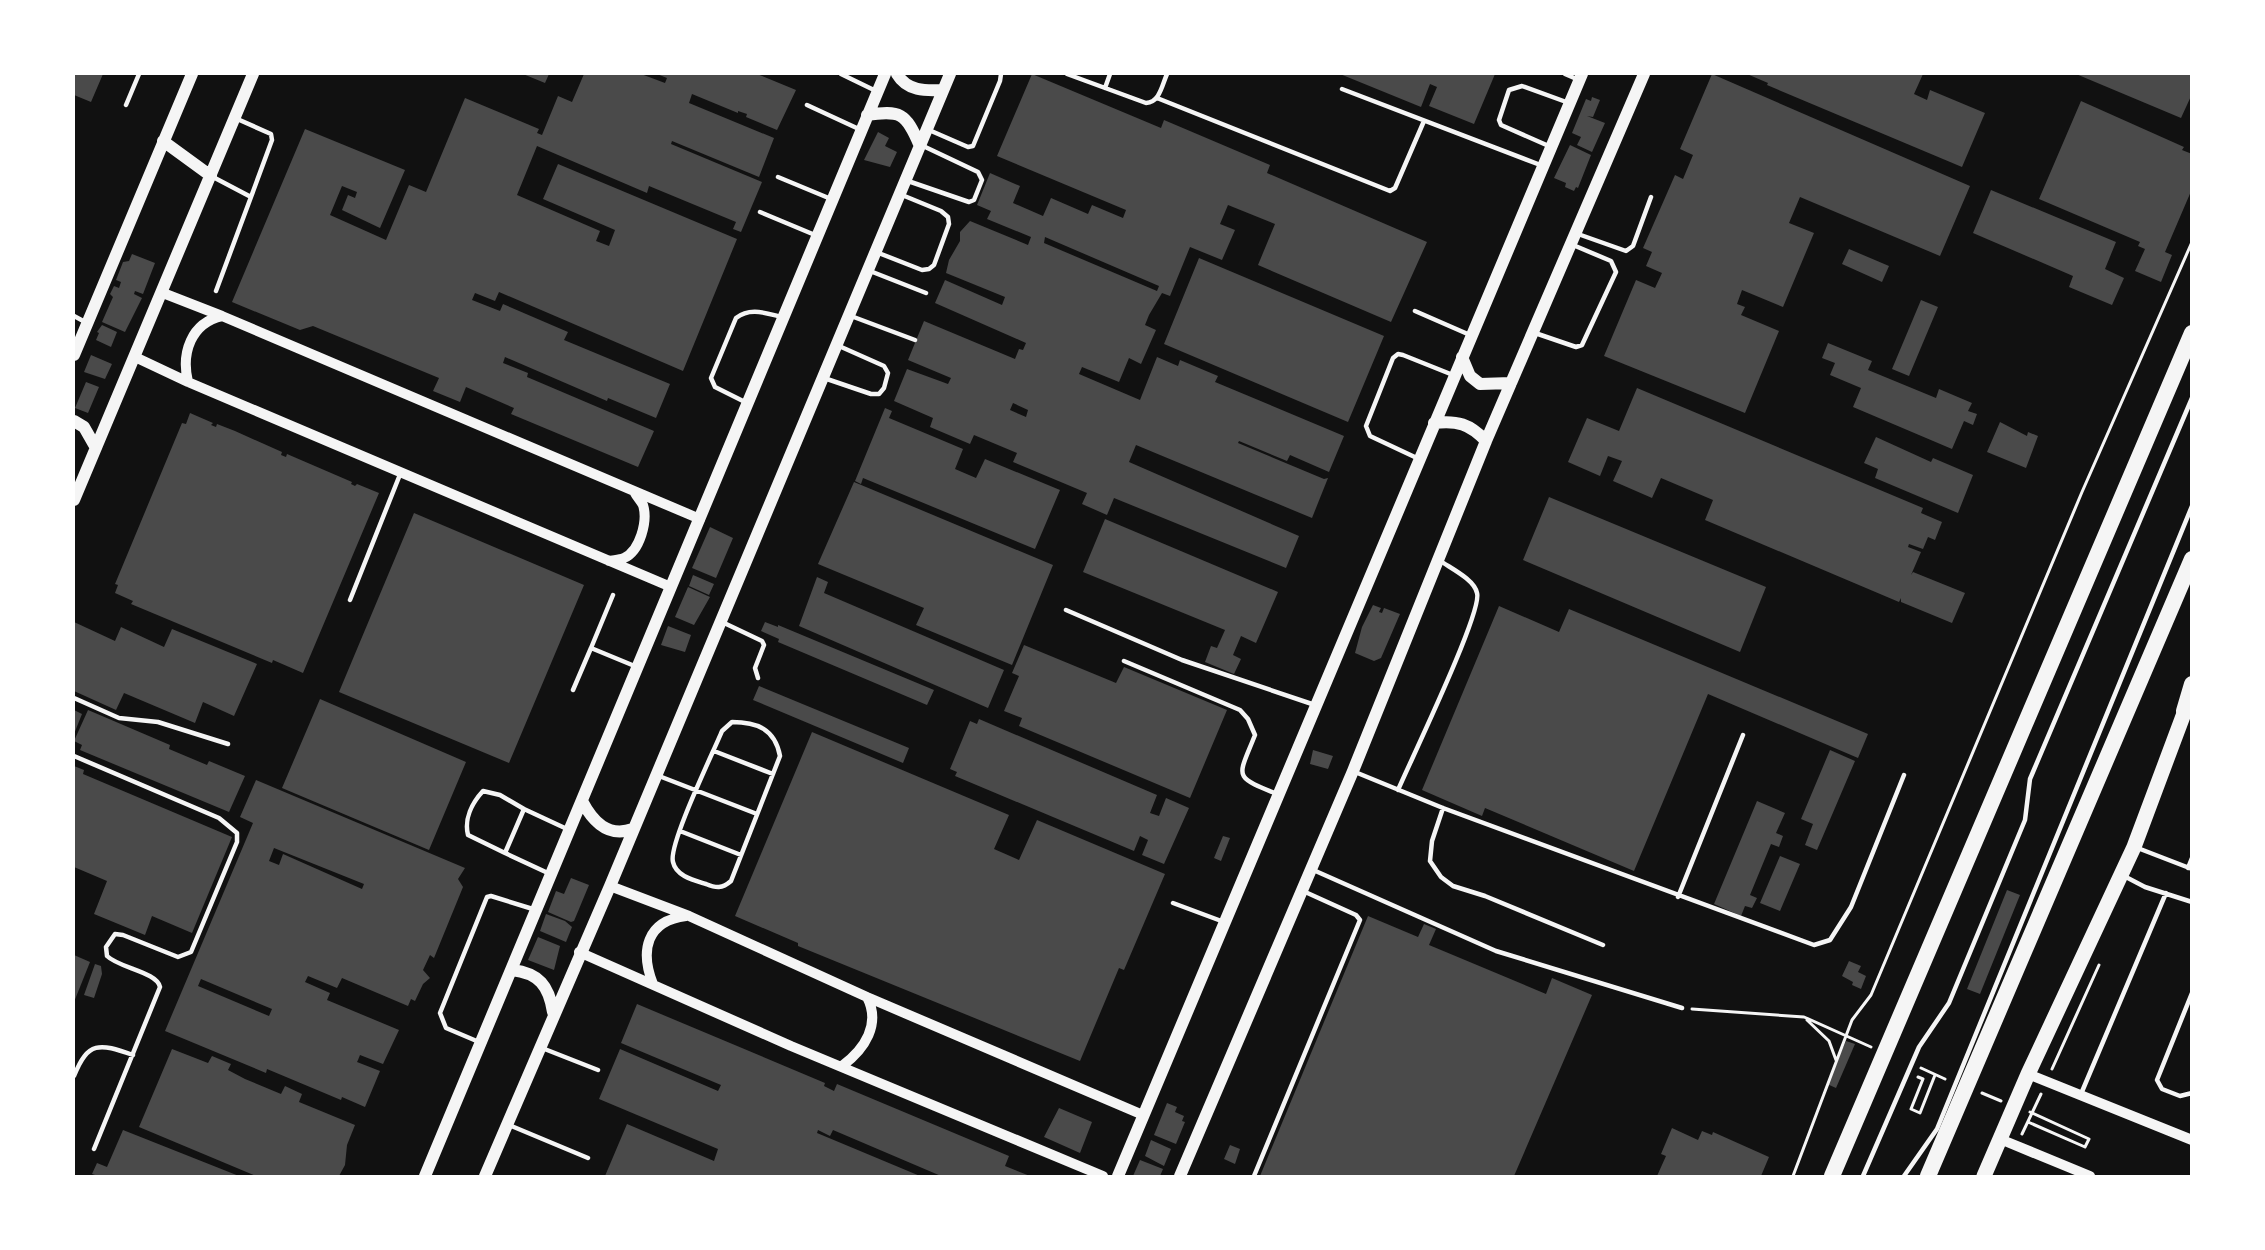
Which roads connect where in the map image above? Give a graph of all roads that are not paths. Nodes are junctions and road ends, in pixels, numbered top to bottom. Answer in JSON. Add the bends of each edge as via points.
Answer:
{"nodes":[{"id":1,"x":139,"y":74,"type":"edge"},
{"id":2,"x":192,"y":74,"type":"edge"},
{"id":3,"x":253,"y":74,"type":"edge"},
{"id":4,"x":841,"y":74,"type":"edge"},
{"id":5,"x":885,"y":74,"type":"edge"},
{"id":6,"x":897,"y":74,"type":"edge"},
{"id":7,"x":950,"y":74,"type":"edge"},
{"id":8,"x":1000,"y":74,"type":"edge"},
{"id":9,"x":1067,"y":74,"type":"edge"},
{"id":10,"x":1110,"y":74,"type":"edge"},
{"id":11,"x":1167,"y":74,"type":"edge"},
{"id":12,"x":1566,"y":74,"type":"edge"},
{"id":13,"x":1644,"y":74,"type":"edge"},
{"id":14,"x":1580,"y":77,"type":"edge"},
{"id":15,"x":1105,"y":88,"type":"junction"},
{"id":16,"x":1342,"y":89,"type":"dead end"},
{"id":17,"x":943,"y":90,"type":"junction"},
{"id":18,"x":877,"y":92,"type":"junction"},
{"id":19,"x":1157,"y":98,"type":"junction"},
{"id":20,"x":1569,"y":103,"type":"junction"},
{"id":21,"x":126,"y":105,"type":"dead end"},
{"id":22,"x":807,"y":105,"type":"dead end"},
{"id":23,"x":867,"y":115,"type":"junction"},
{"id":24,"x":235,"y":118,"type":"junction"},
{"id":25,"x":1424,"y":121,"type":"junction"},
{"id":26,"x":927,"y":129,"type":"junction"},
{"id":27,"x":861,"y":130,"type":"junction"},
{"id":28,"x":163,"y":141,"type":"junction"},
{"id":29,"x":920,"y":144,"type":"junction"},
{"id":30,"x":1551,"y":147,"type":"junction"},
{"id":31,"x":1543,"y":166,"type":"junction"},
{"id":32,"x":211,"y":176,"type":"junction"},
{"id":33,"x":778,"y":177,"type":"dead end"},
{"id":34,"x":905,"y":180,"type":"junction"},
{"id":35,"x":899,"y":194,"type":"junction"},
{"id":36,"x":251,"y":197,"type":"junction"},
{"id":37,"x":1651,"y":197,"type":"dead end"},
{"id":38,"x":832,"y":199,"type":"junction"},
{"id":39,"x":760,"y":212,"type":"dead end"},
{"id":40,"x":817,"y":236,"type":"junction"},
{"id":41,"x":1573,"y":238,"type":"junction"},
{"id":42,"x":875,"y":252,"type":"junction"},
{"id":43,"x":867,"y":270,"type":"junction"},
{"id":44,"x":216,"y":291,"type":"dead end"},
{"id":45,"x":163,"y":293,"type":"junction"},
{"id":46,"x":926,"y":293,"type":"dead end"},
{"id":47,"x":1415,"y":311,"type":"dead end"},
{"id":48,"x":849,"y":315,"type":"junction"},
{"id":49,"x":74,"y":316,"type":"edge"},
{"id":50,"x":222,"y":316,"type":"junction"},
{"id":51,"x":783,"y":317,"type":"junction"},
{"id":52,"x":87,"y":323,"type":"junction"},
{"id":53,"x":1533,"y":332,"type":"junction"},
{"id":54,"x":2192,"y":333,"type":"edge"},
{"id":55,"x":1472,"y":335,"type":"junction"},
{"id":56,"x":77,"y":338,"type":"edge"},
{"id":57,"x":915,"y":340,"type":"dead end"},
{"id":58,"x":836,"y":345,"type":"junction"},
{"id":59,"x":74,"y":355,"type":"edge"},
{"id":60,"x":135,"y":357,"type":"junction"},
{"id":61,"x":1462,"y":357,"type":"junction"},
{"id":62,"x":1455,"y":376,"type":"junction"},
{"id":63,"x":823,"y":378,"type":"junction"},
{"id":64,"x":188,"y":382,"type":"junction"},
{"id":65,"x":1511,"y":383,"type":"junction"},
{"id":66,"x":2192,"y":398,"type":"edge"},
{"id":67,"x":747,"y":403,"type":"junction"},
{"id":68,"x":74,"y":421,"type":"edge"},
{"id":69,"x":1434,"y":423,"type":"junction"},
{"id":70,"x":1486,"y":441,"type":"junction"},
{"id":71,"x":96,"y":448,"type":"junction"},
{"id":72,"x":1419,"y":459,"type":"junction"},
{"id":73,"x":400,"y":472,"type":"junction"},
{"id":74,"x":634,"y":492,"type":"junction"},
{"id":75,"x":74,"y":500,"type":"edge"},
{"id":76,"x":2192,"y":506,"type":"edge"},
{"id":77,"x":700,"y":519,"type":"junction"},
{"id":78,"x":1438,"y":559,"type":"junction"},
{"id":79,"x":2192,"y":559,"type":"edge"},
{"id":80,"x":609,"y":561,"type":"junction"},
{"id":81,"x":670,"y":587,"type":"junction"},
{"id":82,"x":613,"y":595,"type":"dead end"},
{"id":83,"x":350,"y":600,"type":"dead end"},
{"id":84,"x":1066,"y":610,"type":"dead end"},
{"id":85,"x":721,"y":621,"type":"junction"},
{"id":86,"x":591,"y":648,"type":"junction"},
{"id":87,"x":1124,"y":661,"type":"dead end"},
{"id":88,"x":637,"y":667,"type":"junction"},
{"id":89,"x":758,"y":678,"type":"dead end"},
{"id":90,"x":2192,"y":684,"type":"edge"},
{"id":91,"x":573,"y":690,"type":"dead end"},
{"id":92,"x":2192,"y":693,"type":"edge"},
{"id":93,"x":74,"y":698,"type":"edge"},
{"id":94,"x":1315,"y":705,"type":"junction"},
{"id":95,"x":2184,"y":711,"type":"junction"},
{"id":96,"x":1743,"y":735,"type":"dead end"},
{"id":97,"x":228,"y":744,"type":"dead end"},
{"id":98,"x":714,"y":752,"type":"junction"},
{"id":99,"x":74,"y":756,"type":"edge"},
{"id":100,"x":1353,"y":771,"type":"junction"},
{"id":101,"x":773,"y":774,"type":"junction"},
{"id":102,"x":656,"y":775,"type":"junction"},
{"id":103,"x":1904,"y":775,"type":"dead end"},
{"id":104,"x":1398,"y":790,"type":"junction"},
{"id":105,"x":697,"y":792,"type":"junction"},
{"id":106,"x":1278,"y":794,"type":"junction"},
{"id":107,"x":582,"y":801,"type":"junction"},
{"id":108,"x":1443,"y":808,"type":"junction"},
{"id":109,"x":524,"y":809,"type":"junction"},
{"id":110,"x":757,"y":814,"type":"junction"},
{"id":111,"x":633,"y":829,"type":"junction"},
{"id":112,"x":569,"y":830,"type":"junction"},
{"id":113,"x":680,"y":831,"type":"junction"},
{"id":114,"x":2134,"y":847,"type":"junction"},
{"id":115,"x":505,"y":853,"type":"junction"},
{"id":116,"x":741,"y":855,"type":"junction"},
{"id":117,"x":2192,"y":858,"type":"edge"},
{"id":118,"x":2190,"y":868,"type":"edge"},
{"id":119,"x":1311,"y":869,"type":"junction"},
{"id":120,"x":551,"y":875,"type":"junction"},
{"id":121,"x":2121,"y":875,"type":"junction"},
{"id":122,"x":610,"y":886,"type":"junction"},
{"id":123,"x":1302,"y":890,"type":"junction"},
{"id":124,"x":2166,"y":893,"type":"junction"},
{"id":125,"x":1678,"y":897,"type":"junction"},
{"id":126,"x":2192,"y":902,"type":"edge"},
{"id":127,"x":1173,"y":903,"type":"dead end"},
{"id":128,"x":536,"y":910,"type":"junction"},
{"id":129,"x":689,"y":916,"type":"junction"},
{"id":130,"x":1224,"y":922,"type":"junction"},
{"id":131,"x":1603,"y":945,"type":"dead end"},
{"id":132,"x":579,"y":952,"type":"junction"},
{"id":133,"x":512,"y":970,"type":"junction"},
{"id":134,"x":653,"y":984,"type":"junction"},
{"id":135,"x":2192,"y":993,"type":"edge"},
{"id":136,"x":867,"y":997,"type":"junction"},
{"id":137,"x":1682,"y":1008,"type":"road end"},
{"id":138,"x":553,"y":1013,"type":"junction"},
{"id":139,"x":482,"y":1043,"type":"junction"},
{"id":140,"x":540,"y":1047,"type":"junction"},
{"id":141,"x":133,"y":1055,"type":"junction"},
{"id":142,"x":842,"y":1066,"type":"junction"},
{"id":143,"x":598,"y":1070,"type":"dead end"},
{"id":144,"x":2028,"y":1074,"type":"junction"},
{"id":145,"x":74,"y":1076,"type":"edge"},
{"id":146,"x":2192,"y":1093,"type":"edge"},
{"id":147,"x":2081,"y":1094,"type":"junction"},
{"id":148,"x":1143,"y":1115,"type":"junction"},
{"id":149,"x":507,"y":1124,"type":"junction"},
{"id":150,"x":2000,"y":1139,"type":"junction"},
{"id":151,"x":2192,"y":1140,"type":"edge"},
{"id":152,"x":94,"y":1149,"type":"dead end"},
{"id":153,"x":588,"y":1158,"type":"dead end"},
{"id":154,"x":425,"y":1176,"type":"edge"},
{"id":155,"x":485,"y":1176,"type":"edge"},
{"id":156,"x":1103,"y":1176,"type":"edge"},
{"id":157,"x":1118,"y":1176,"type":"edge"},
{"id":158,"x":1180,"y":1176,"type":"edge"},
{"id":159,"x":1254,"y":1176,"type":"edge"},
{"id":160,"x":1832,"y":1176,"type":"edge"},
{"id":161,"x":1863,"y":1176,"type":"edge"},
{"id":162,"x":1904,"y":1176,"type":"edge"},
{"id":163,"x":1928,"y":1176,"type":"edge"},
{"id":164,"x":1984,"y":1176,"type":"edge"},
{"id":165,"x":2090,"y":1176,"type":"edge"}],
"edges":[{"from":1,"to":21,"type":"lane"},
{"from":2,"to":28,"type":"main road"},
{"from":3,"to":24,"type":"main road"},
{"from":4,"to":18,"type":"lane"},
{"from":5,"to":18,"type":"main road"},
{"from":6,"to":17,"type":"main road","via":[[911,87]]},
{"from":7,"to":17,"type":"main road"},
{"from":8,"to":26,"type":"lane","via":[[973,146]]},
{"from":9,"to":15,"type":"lane"},
{"from":10,"to":15,"type":"lane"},
{"from":11,"to":19,"type":"lane"},
{"from":12,"to":14,"type":"lane"},
{"from":13,"to":41,"type":"main road"},
{"from":14,"to":20,"type":"main road"},
{"from":15,"to":19,"type":"lane","via":[[1146,103]]},
{"from":16,"to":25,"type":"lane"},
{"from":17,"to":26,"type":"main road"},
{"from":18,"to":23,"type":"main road"},
{"from":19,"to":25,"type":"lane","via":[[1390,191],[1395,188]]},
{"from":20,"to":30,"type":"main road"},
{"from":20,"to":30,"type":"lane","via":[[1522,86],[1509,90],[1499,120],[1501,125]]},
{"from":22,"to":27,"type":"lane"},
{"from":23,"to":27,"type":"main road"},
{"from":23,"to":29,"type":"main road","via":[[901,114],[911,123]]},
{"from":24,"to":32,"type":"main road"},
{"from":24,"to":36,"type":"lane","via":[[271,134],[273,140]]},
{"from":25,"to":31,"type":"lane"},
{"from":26,"to":29,"type":"main road"},
{"from":27,"to":38,"type":"main road"},
{"from":28,"to":32,"type":"main road"},
{"from":28,"to":52,"type":"main road"},
{"from":29,"to":34,"type":"main road"},
{"from":29,"to":34,"type":"lane","via":[[978,172],[982,180],[974,201],[963,202]]},
{"from":30,"to":31,"type":"main road"},
{"from":31,"to":55,"type":"main road"},
{"from":32,"to":36,"type":"lane"},
{"from":32,"to":45,"type":"main road"},
{"from":33,"to":38,"type":"lane"},
{"from":34,"to":35,"type":"main road"},
{"from":35,"to":42,"type":"main road"},
{"from":35,"to":42,"type":"lane","via":[[948,217],[934,265],[922,270]]},
{"from":36,"to":44,"type":"lane"},
{"from":37,"to":41,"type":"lane","via":[[1633,246],[1626,251]]},
{"from":38,"to":40,"type":"main road"},
{"from":39,"to":40,"type":"lane"},
{"from":40,"to":51,"type":"main road"},
{"from":41,"to":53,"type":"main road"},
{"from":41,"to":53,"type":"lane","via":[[1611,261],[1616,272],[1582,345],[1576,347]]},
{"from":42,"to":43,"type":"main road"},
{"from":43,"to":46,"type":"lane"},
{"from":43,"to":48,"type":"main road"},
{"from":45,"to":50,"type":"street"},
{"from":45,"to":60,"type":"main road"},
{"from":47,"to":55,"type":"lane"},
{"from":48,"to":57,"type":"lane"},
{"from":48,"to":58,"type":"main road"},
{"from":49,"to":52,"type":"lane"},
{"from":50,"to":64,"type":"street","via":[[209,319],[191,339],[185,355]]},
{"from":50,"to":74,"type":"street"},
{"from":51,"to":67,"type":"main road"},
{"from":51,"to":67,"type":"lane","via":[[758,311],[744,312],[736,318],[711,378],[715,387]]},
{"from":52,"to":56,"type":"main road"},
{"from":53,"to":65,"type":"main road"},
{"from":54,"to":160,"type":"highway"},
{"from":55,"to":61,"type":"main road"},
{"from":56,"to":59,"type":"main road"},
{"from":58,"to":63,"type":"main road"},
{"from":58,"to":63,"type":"lane","via":[[884,366],[888,373],[884,388],[879,394],[872,394]]},
{"from":60,"to":64,"type":"street"},
{"from":60,"to":71,"type":"main road"},
{"from":61,"to":62,"type":"main road"},
{"from":61,"to":65,"type":"main road","via":[[1470,376],[1480,384]]},
{"from":62,"to":69,"type":"main road"},
{"from":62,"to":72,"type":"lane","via":[[1403,355],[1393,358],[1367,432]]},
{"from":63,"to":85,"type":"main road"},
{"from":64,"to":73,"type":"street"},
{"from":65,"to":70,"type":"main road"},
{"from":66,"to":161,"type":"lane","via":[[2030,779],[2025,820],[1949,1003],[1919,1047]]},
{"from":67,"to":77,"type":"main road"},
{"from":68,"to":71,"type":"main road","via":[[84,427]]},
{"from":69,"to":70,"type":"main road","via":[[1465,424]]},
{"from":69,"to":72,"type":"main road"},
{"from":70,"to":78,"type":"main road"},
{"from":71,"to":75,"type":"main road"},
{"from":72,"to":94,"type":"main road"},
{"from":73,"to":80,"type":"street"},
{"from":73,"to":83,"type":"lane"},
{"from":74,"to":77,"type":"street"},
{"from":74,"to":80,"type":"street","via":[[643,505],[645,520],[640,538],[624,558]]},
{"from":76,"to":162,"type":"lane","via":[[1937,1129]]},
{"from":77,"to":81,"type":"main road"},
{"from":78,"to":100,"type":"main road"},
{"from":78,"to":104,"type":"lane","via":[[1474,586],[1478,598]]},
{"from":79,"to":163,"type":"highway"},
{"from":80,"to":81,"type":"street"},
{"from":81,"to":88,"type":"main road"},
{"from":82,"to":86,"type":"lane"},
{"from":84,"to":94,"type":"lane","via":[[1182,660]]},
{"from":85,"to":89,"type":"lane","via":[[762,641],[755,668]]},
{"from":85,"to":102,"type":"main road"},
{"from":86,"to":88,"type":"lane"},
{"from":86,"to":91,"type":"lane"},
{"from":87,"to":106,"type":"lane","via":[[1240,710],[1255,735],[1241,770],[1242,777]]},
{"from":88,"to":107,"type":"main road"},
{"from":90,"to":95,"type":"highway"},
{"from":92,"to":95,"type":"main road"},
{"from":93,"to":97,"type":"lane","via":[[119,718],[158,722]]},
{"from":94,"to":106,"type":"main road"},
{"from":95,"to":114,"type":"main road"},
{"from":96,"to":125,"type":"lane"},
{"from":98,"to":101,"type":"lane"},
{"from":98,"to":101,"type":"lane","via":[[722,731],[732,722],[757,726],[777,742],[780,756]]},
{"from":98,"to":105,"type":"lane"},
{"from":99,"to":141,"type":"lane","via":[[219,818],[237,833],[237,842],[190,952],[178,957],[123,935],[115,934],[110,939],[107,956],[113,962],[159,983],[159,992]]},
{"from":100,"to":104,"type":"lane"},
{"from":100,"to":119,"type":"main road"},
{"from":101,"to":110,"type":"lane"},
{"from":102,"to":105,"type":"lane"},
{"from":102,"to":111,"type":"main road"},
{"from":103,"to":125,"type":"lane","via":[[1851,907],[1836,933],[1823,944],[1805,943]]},
{"from":104,"to":108,"type":"lane"},
{"from":105,"to":110,"type":"lane"},
{"from":105,"to":113,"type":"lane"},
{"from":106,"to":130,"type":"main road"},
{"from":107,"to":111,"type":"main road","via":[[604,829],[615,833]]},
{"from":107,"to":112,"type":"main road"},
{"from":108,"to":125,"type":"lane"},
{"from":108,"to":131,"type":"lane","via":[[1430,861],[1441,877],[1453,886]]},
{"from":109,"to":112,"type":"lane"},
{"from":109,"to":115,"type":"lane"},
{"from":109,"to":115,"type":"lane","via":[[500,795],[483,791],[472,809],[466,824],[468,835]]},
{"from":110,"to":116,"type":"lane"},
{"from":111,"to":122,"type":"main road"},
{"from":112,"to":120,"type":"main road"},
{"from":113,"to":116,"type":"lane"},
{"from":113,"to":116,"type":"lane","via":[[672,860],[675,869],[686,878],[716,888],[725,886]]},
{"from":114,"to":118,"type":"lane"},
{"from":114,"to":121,"type":"main road"},
{"from":115,"to":120,"type":"lane"},
{"from":117,"to":118,"type":"lane"},
{"from":119,"to":123,"type":"main road"},
{"from":119,"to":137,"type":"lane","via":[[1496,951]]},
{"from":120,"to":128,"type":"main road"},
{"from":121,"to":124,"type":"lane"},
{"from":121,"to":144,"type":"main road"},
{"from":122,"to":129,"type":"street"},
{"from":122,"to":132,"type":"main road"},
{"from":123,"to":158,"type":"main road"},
{"from":123,"to":159,"type":"lane","via":[[1360,920]]},
{"from":124,"to":126,"type":"lane"},
{"from":124,"to":147,"type":"lane"},
{"from":127,"to":130,"type":"lane"},
{"from":128,"to":133,"type":"main road"},
{"from":128,"to":139,"type":"lane","via":[[487,897],[440,1013],[446,1028]]},
{"from":129,"to":134,"type":"street","via":[[668,918],[654,931],[646,958]]},
{"from":129,"to":136,"type":"street"},
{"from":130,"to":148,"type":"main road"},
{"from":132,"to":134,"type":"street"},
{"from":132,"to":138,"type":"main road"},
{"from":133,"to":138,"type":"main road","via":[[537,977],[546,986]]},
{"from":133,"to":139,"type":"main road"},
{"from":134,"to":142,"type":"street"},
{"from":135,"to":146,"type":"lane","via":[[2157,1080],[2162,1089],[2180,1096]]},
{"from":136,"to":142,"type":"street","via":[[874,1009],[871,1032],[858,1052]]},
{"from":136,"to":148,"type":"street"},
{"from":138,"to":140,"type":"main road"},
{"from":139,"to":154,"type":"main road"},
{"from":140,"to":143,"type":"lane"},
{"from":140,"to":149,"type":"main road"},
{"from":141,"to":145,"type":"lane","via":[[104,1047],[90,1048]]},
{"from":141,"to":152,"type":"lane"},
{"from":142,"to":156,"type":"street"},
{"from":144,"to":147,"type":"street"},
{"from":144,"to":150,"type":"main road"},
{"from":147,"to":151,"type":"street"},
{"from":148,"to":157,"type":"main road"},
{"from":149,"to":153,"type":"lane"},
{"from":149,"to":155,"type":"main road"},
{"from":150,"to":164,"type":"main road"},
{"from":150,"to":165,"type":"street"}]}
